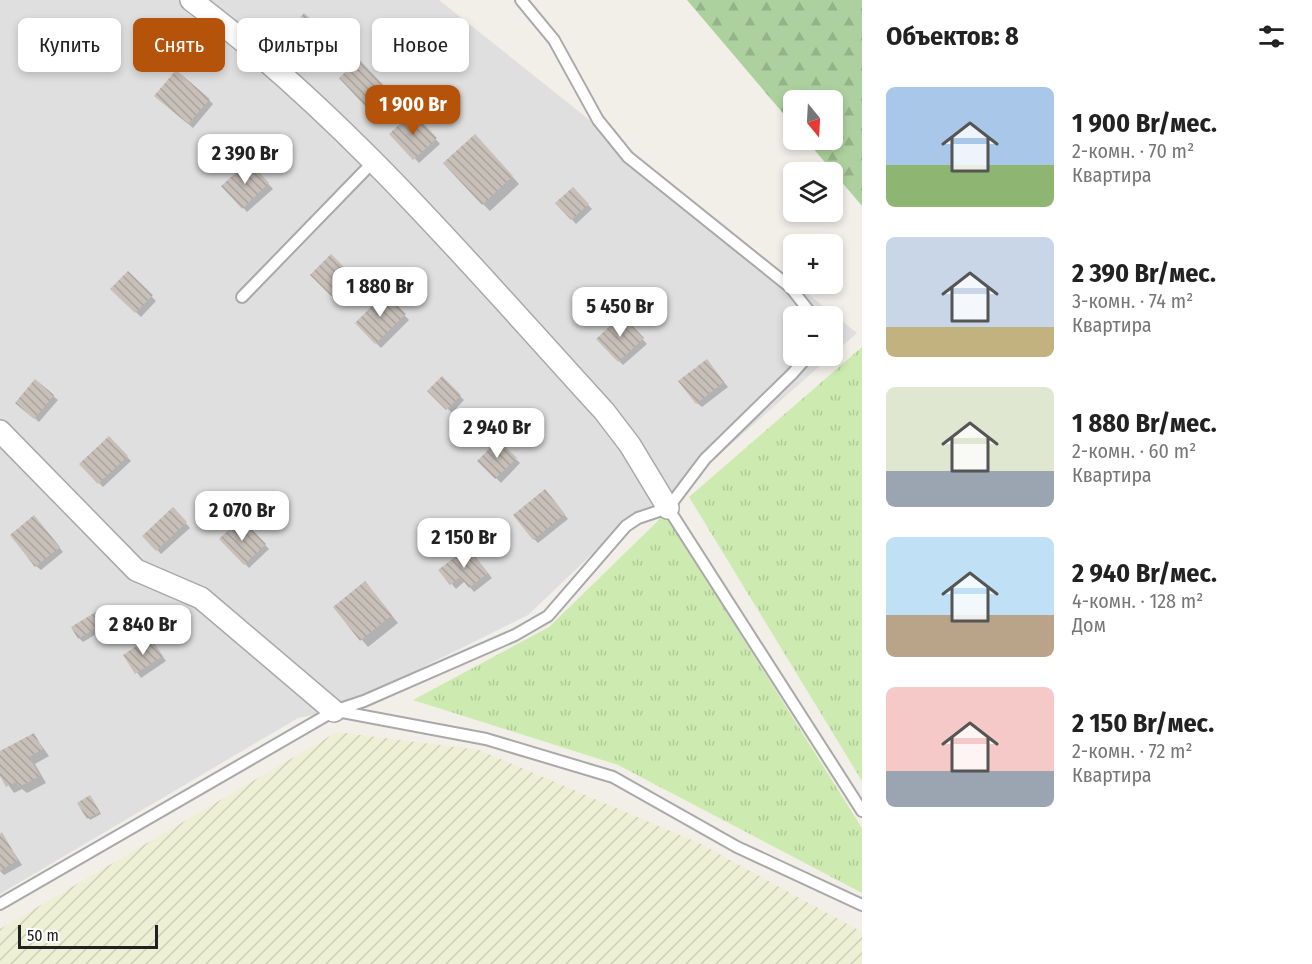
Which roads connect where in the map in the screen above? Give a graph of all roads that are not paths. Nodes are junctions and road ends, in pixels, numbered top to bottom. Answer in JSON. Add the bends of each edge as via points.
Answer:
{"nodes":[{"id":1,"x":191,"y":0,"type":"edge"},
{"id":2,"x":521,"y":0,"type":"edge"},
{"id":3,"x":374,"y":161,"type":"junction"},
{"id":4,"x":242,"y":297,"type":"dead end"},
{"id":5,"x":805,"y":306,"type":"edge"},
{"id":6,"x":799,"y":366,"type":"edge"},
{"id":7,"x":0,"y":431,"type":"edge"},
{"id":8,"x":668,"y":508,"type":"junction"},
{"id":9,"x":333,"y":711,"type":"junction"},
{"id":10,"x":862,"y":811,"type":"edge"},
{"id":11,"x":0,"y":904,"type":"edge"},
{"id":12,"x":862,"y":905,"type":"edge"}],
"edges":[{"from":1,"to":3,"type":"street","via":[[244,40]]},
{"from":2,"to":5,"type":"lane","via":[[554,40],[598,120],[628,157],[790,287]]},
{"from":3,"to":4,"type":"lane"},
{"from":3,"to":8,"type":"street","via":[[604,411]]},
{"from":6,"to":8,"type":"lane","via":[[705,459]]},
{"from":7,"to":9,"type":"street","via":[[136,570],[201,598]]},
{"from":8,"to":9,"type":"lane","via":[[626,526],[548,616],[515,635]]},
{"from":8,"to":10,"type":"lane"},
{"from":9,"to":11,"type":"lane"},
{"from":9,"to":12,"type":"lane","via":[[486,739],[613,777],[737,846]]}]}
